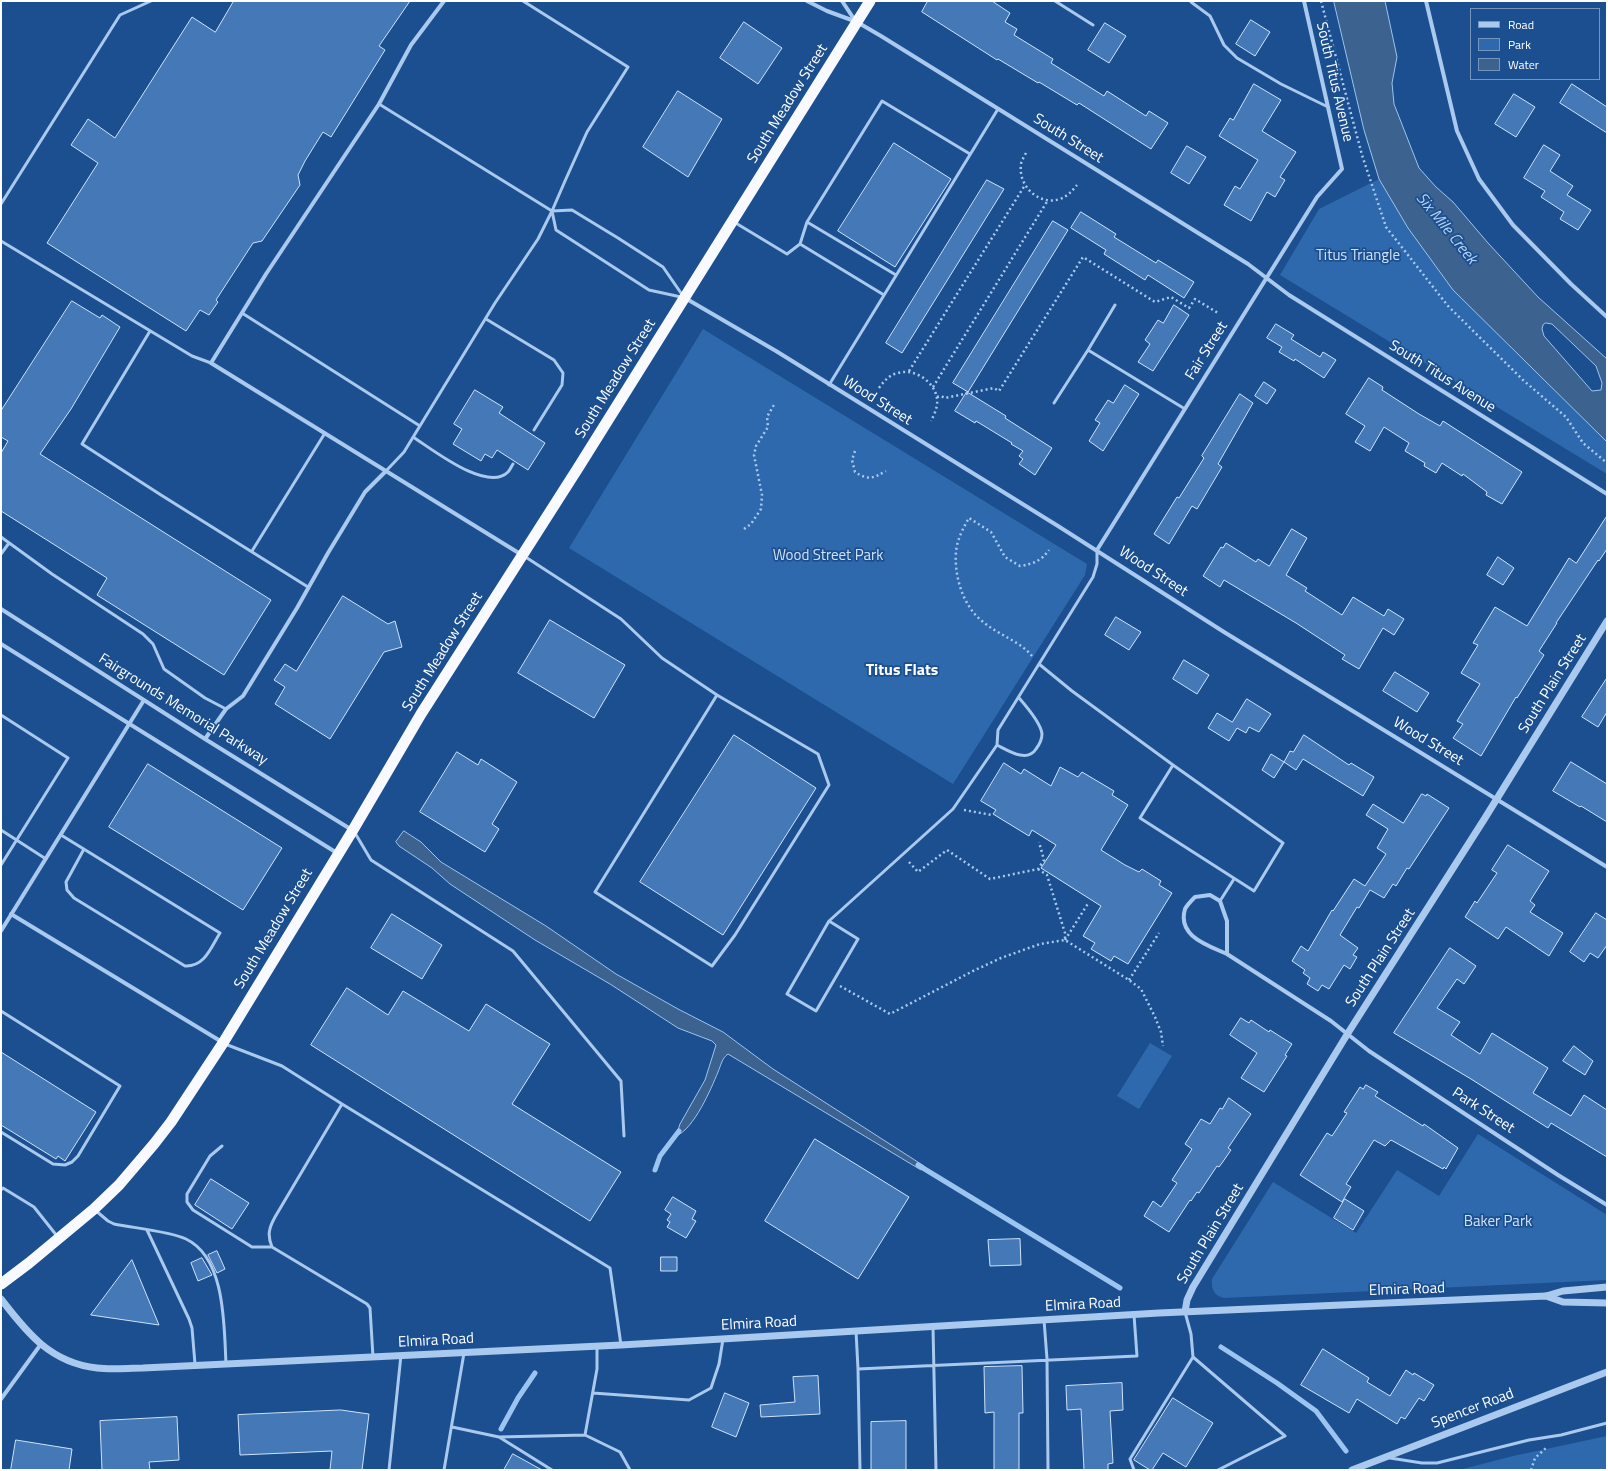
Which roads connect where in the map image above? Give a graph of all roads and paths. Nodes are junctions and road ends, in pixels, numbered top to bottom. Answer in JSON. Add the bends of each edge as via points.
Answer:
{"nodes":[{"id":1,"x":151,"y":1,"type":"edge"},
{"id":2,"x":444,"y":1,"type":"edge"},
{"id":3,"x":523,"y":1,"type":"edge"},
{"id":4,"x":807,"y":1,"type":"edge"},
{"id":5,"x":842,"y":1,"type":"edge"},
{"id":6,"x":870,"y":1,"type":"edge"},
{"id":7,"x":1055,"y":1,"type":"edge"},
{"id":8,"x":1190,"y":1,"type":"edge"},
{"id":9,"x":1304,"y":1,"type":"edge"},
{"id":10,"x":1321,"y":1,"type":"edge"},
{"id":11,"x":1426,"y":1,"type":"edge"},
{"id":12,"x":857,"y":22,"type":"junction"},
{"id":13,"x":1093,"y":25,"type":"dead end"},
{"id":14,"x":380,"y":104,"type":"junction"},
{"id":15,"x":1328,"y":107,"type":"junction"},
{"id":16,"x":998,"y":109,"type":"junction"},
{"id":17,"x":1026,"y":153,"type":"dead end"},
{"id":18,"x":970,"y":154,"type":"junction"},
{"id":19,"x":1342,"y":169,"type":"joint"},
{"id":20,"x":1024,"y":185,"type":"junction"},
{"id":21,"x":1077,"y":185,"type":"dead end"},
{"id":22,"x":1048,"y":200,"type":"junction"},
{"id":23,"x":1,"y":204,"type":"edge"},
{"id":24,"x":552,"y":211,"type":"junction"},
{"id":25,"x":733,"y":221,"type":"junction"},
{"id":26,"x":808,"y":222,"type":"junction"},
{"id":27,"x":1,"y":241,"type":"edge"},
{"id":28,"x":800,"y":244,"type":"junction"},
{"id":29,"x":896,"y":275,"type":"junction"},
{"id":30,"x":1266,"y":279,"type":"junction"},
{"id":31,"x":884,"y":295,"type":"junction"},
{"id":32,"x":684,"y":298,"type":"junction"},
{"id":33,"x":1115,"y":305,"type":"dead end"},
{"id":34,"x":242,"y":313,"type":"junction"},
{"id":35,"x":1218,"y":313,"type":"dead end"},
{"id":36,"x":1607,"y":317,"type":"edge"},
{"id":37,"x":486,"y":318,"type":"junction"},
{"id":38,"x":150,"y":331,"type":"junction"},
{"id":39,"x":1088,"y":350,"type":"junction"},
{"id":40,"x":211,"y":363,"type":"junction"},
{"id":41,"x":909,"y":372,"type":"junction"},
{"id":42,"x":829,"y":385,"type":"junction"},
{"id":43,"x":933,"y":387,"type":"junction"},
{"id":44,"x":879,"y":388,"type":"dead end"},
{"id":45,"x":937,"y":397,"type":"junction"},
{"id":46,"x":775,"y":403,"type":"dead end"},
{"id":47,"x":1054,"y":403,"type":"dead end"},
{"id":48,"x":1185,"y":409,"type":"junction"},
{"id":49,"x":931,"y":421,"type":"dead end"},
{"id":50,"x":420,"y":426,"type":"junction"},
{"id":51,"x":534,"y":430,"type":"dead end"},
{"id":52,"x":325,"y":433,"type":"junction"},
{"id":53,"x":414,"y":437,"type":"junction"},
{"id":54,"x":855,"y":452,"type":"dead end"},
{"id":55,"x":1607,"y":463,"type":"edge"},
{"id":56,"x":513,"y":464,"type":"dead end"},
{"id":57,"x":386,"y":471,"type":"junction"},
{"id":58,"x":886,"y":471,"type":"dead end"},
{"id":59,"x":1607,"y":494,"type":"edge"},
{"id":60,"x":744,"y":529,"type":"dead end"},
{"id":61,"x":1,"y":537,"type":"edge"},
{"id":62,"x":9,"y":543,"type":"junction"},
{"id":63,"x":1049,"y":550,"type":"dead end"},
{"id":64,"x":1097,"y":550,"type":"junction"},
{"id":65,"x":252,"y":551,"type":"junction"},
{"id":66,"x":1,"y":554,"type":"edge"},
{"id":67,"x":523,"y":555,"type":"junction"},
{"id":68,"x":308,"y":587,"type":"junction"},
{"id":69,"x":1,"y":609,"type":"edge"},
{"id":70,"x":1607,"y":622,"type":"edge"},
{"id":71,"x":1605,"y":630,"type":"edge"},
{"id":72,"x":1,"y":644,"type":"edge"},
{"id":73,"x":1039,"y":664,"type":"junction"},
{"id":74,"x":717,"y":695,"type":"junction"},
{"id":75,"x":1019,"y":698,"type":"junction"},
{"id":76,"x":144,"y":700,"type":"junction"},
{"id":77,"x":226,"y":709,"type":"junction"},
{"id":78,"x":1,"y":715,"type":"edge"},
{"id":79,"x":130,"y":724,"type":"junction"},
{"id":80,"x":205,"y":739,"type":"junction"},
{"id":81,"x":998,"y":745,"type":"junction"},
{"id":82,"x":1173,"y":765,"type":"junction"},
{"id":83,"x":1497,"y":799,"type":"junction"},
{"id":84,"x":953,"y":809,"type":"junction"},
{"id":85,"x":992,"y":814,"type":"dead end"},
{"id":86,"x":1,"y":830,"type":"edge"},
{"id":87,"x":353,"y":830,"type":"junction"},
{"id":88,"x":61,"y":835,"type":"junction"},
{"id":89,"x":18,"y":841,"type":"junction"},
{"id":90,"x":1040,"y":842,"type":"dead end"},
{"id":91,"x":84,"y":849,"type":"junction"},
{"id":92,"x":338,"y":853,"type":"junction"},
{"id":93,"x":903,"y":854,"type":"junction"},
{"id":94,"x":46,"y":859,"type":"junction"},
{"id":95,"x":1,"y":865,"type":"edge"},
{"id":96,"x":1607,"y":867,"type":"edge"},
{"id":97,"x":1038,"y":869,"type":"junction"},
{"id":98,"x":1234,"y":878,"type":"junction"},
{"id":99,"x":1220,"y":901,"type":"junction"},
{"id":100,"x":1090,"y":902,"type":"dead end"},
{"id":101,"x":11,"y":914,"type":"junction"},
{"id":102,"x":829,"y":921,"type":"junction"},
{"id":103,"x":1,"y":931,"type":"edge"},
{"id":104,"x":1158,"y":933,"type":"dead end"},
{"id":105,"x":1065,"y":940,"type":"junction"},
{"id":106,"x":1227,"y":954,"type":"junction"},
{"id":107,"x":1129,"y":980,"type":"junction"},
{"id":108,"x":833,"y":982,"type":"junction"},
{"id":109,"x":1,"y":1012,"type":"edge"},
{"id":110,"x":1348,"y":1033,"type":"junction"},
{"id":111,"x":223,"y":1043,"type":"junction"},
{"id":112,"x":1163,"y":1046,"type":"dead end"},
{"id":113,"x":342,"y":1104,"type":"junction"},
{"id":114,"x":1,"y":1132,"type":"edge"},
{"id":115,"x":624,"y":1136,"type":"dead end"},
{"id":116,"x":222,"y":1146,"type":"dead end"},
{"id":117,"x":2,"y":1188,"type":"edge"},
{"id":118,"x":1607,"y":1205,"type":"edge"},
{"id":119,"x":94,"y":1209,"type":"junction"},
{"id":120,"x":147,"y":1230,"type":"junction"},
{"id":121,"x":60,"y":1238,"type":"junction"},
{"id":122,"x":272,"y":1247,"type":"junction"},
{"id":123,"x":1,"y":1284,"type":"edge"},
{"id":124,"x":1607,"y":1287,"type":"edge"},
{"id":125,"x":1546,"y":1296,"type":"junction"},
{"id":126,"x":1,"y":1299,"type":"edge"},
{"id":127,"x":1607,"y":1303,"type":"edge"},
{"id":128,"x":1185,"y":1312,"type":"junction"},
{"id":129,"x":1134,"y":1315,"type":"junction"},
{"id":130,"x":1044,"y":1320,"type":"junction"},
{"id":131,"x":934,"y":1327,"type":"junction"},
{"id":132,"x":856,"y":1331,"type":"junction"},
{"id":133,"x":723,"y":1339,"type":"junction"},
{"id":134,"x":41,"y":1344,"type":"junction"},
{"id":135,"x":621,"y":1345,"type":"junction"},
{"id":136,"x":597,"y":1346,"type":"junction"},
{"id":137,"x":464,"y":1352,"type":"junction"},
{"id":138,"x":401,"y":1355,"type":"junction"},
{"id":139,"x":373,"y":1357,"type":"junction"},
{"id":140,"x":1193,"y":1357,"type":"junction"},
{"id":141,"x":1047,"y":1359,"type":"junction"},
{"id":142,"x":226,"y":1364,"type":"junction"},
{"id":143,"x":933,"y":1365,"type":"junction"},
{"id":144,"x":195,"y":1366,"type":"junction"},
{"id":145,"x":858,"y":1369,"type":"junction"},
{"id":146,"x":1606,"y":1371,"type":"edge"},
{"id":147,"x":593,"y":1393,"type":"junction"},
{"id":148,"x":1,"y":1400,"type":"edge"},
{"id":149,"x":1607,"y":1423,"type":"edge"},
{"id":150,"x":452,"y":1427,"type":"junction"},
{"id":151,"x":585,"y":1435,"type":"junction"},
{"id":152,"x":1561,"y":1435,"type":"junction"},
{"id":153,"x":499,"y":1437,"type":"junction"},
{"id":154,"x":1385,"y":1457,"type":"junction"},
{"id":155,"x":389,"y":1470,"type":"edge"},
{"id":156,"x":444,"y":1470,"type":"edge"},
{"id":157,"x":552,"y":1470,"type":"edge"},
{"id":158,"x":630,"y":1470,"type":"edge"},
{"id":159,"x":860,"y":1470,"type":"edge"},
{"id":160,"x":936,"y":1470,"type":"edge"},
{"id":161,"x":1048,"y":1470,"type":"edge"},
{"id":162,"x":1134,"y":1470,"type":"edge"},
{"id":163,"x":1218,"y":1470,"type":"edge"},
{"id":164,"x":1352,"y":1470,"type":"edge"},
{"id":165,"x":1531,"y":1470,"type":"edge"}],
"edges":[{"from":1,"to":23,"type":"lane","via":[[120,15]]},
{"from":2,"to":14,"type":"street","via":[[411,45]]},
{"from":3,"to":24,"type":"lane","via":[[628,67],[587,132]]},
{"from":4,"to":12,"type":"street"},
{"from":5,"to":12,"type":"street"},
{"from":6,"to":12,"type":"highway","name":"South Meadow Street"},
{"from":7,"to":13,"type":"lane"},
{"from":8,"to":15,"type":"lane","via":[[1210,16],[1224,45],[1238,58],[1281,84]]},
{"from":9,"to":15,"type":"street","name":"South Titus Avenue"},
{"from":10,"to":55,"type":"path","via":[[1362,155],[1386,228],[1448,306],[1523,380],[1566,417],[1583,443]]},
{"from":11,"to":36,"type":"street","via":[[1457,131],[1479,179],[1513,225]]},
{"from":12,"to":16,"type":"street","name":"South Street"},
{"from":12,"to":25,"type":"highway","name":"South Meadow Street"},
{"from":14,"to":24,"type":"lane"},
{"from":14,"to":34,"type":"street"},
{"from":15,"to":19,"type":"street","name":"South Titus Avenue"},
{"from":16,"to":18,"type":"lane"},
{"from":16,"to":30,"type":"street","name":"South Street","via":[[1248,264]]},
{"from":17,"to":20,"type":"path","via":[[1021,163]]},
{"from":18,"to":26,"type":"lane","via":[[882,101]]},
{"from":18,"to":29,"type":"lane"},
{"from":19,"to":30,"type":"street","name":"Fair Street","via":[[1317,197]]},
{"from":20,"to":22,"type":"path","via":[[1035,195]]},
{"from":20,"to":41,"type":"path"},
{"from":21,"to":22,"type":"path","via":[[1060,199]]},
{"from":22,"to":43,"type":"path"},
{"from":24,"to":32,"type":"lane","via":[[572,210],[663,267]]},
{"from":24,"to":32,"type":"lane","via":[[556,230],[649,290]]},
{"from":24,"to":37,"type":"lane","via":[[538,239]]},
{"from":25,"to":28,"type":"lane","via":[[787,254]]},
{"from":25,"to":32,"type":"highway","name":"South Meadow Street"},
{"from":26,"to":28,"type":"lane"},
{"from":26,"to":29,"type":"lane"},
{"from":27,"to":38,"type":"lane"},
{"from":28,"to":31,"type":"lane"},
{"from":29,"to":31,"type":"lane"},
{"from":30,"to":48,"type":"street","name":"Fair Street"},
{"from":30,"to":59,"type":"street","name":"South Titus Avenue"},
{"from":31,"to":42,"type":"lane"},
{"from":32,"to":42,"type":"street","name":"Wood Street"},
{"from":32,"to":67,"type":"highway","name":"South Meadow Street"},
{"from":33,"to":39,"type":"lane"},
{"from":34,"to":40,"type":"street"},
{"from":34,"to":50,"type":"lane"},
{"from":35,"to":45,"type":"path","via":[[1195,298],[1189,308],[1171,296],[1155,302],[1082,257],[999,391],[994,388],[945,398]]},
{"from":37,"to":50,"type":"lane"},
{"from":37,"to":51,"type":"lane","via":[[554,360],[563,374],[562,385]]},
{"from":38,"to":40,"type":"lane","via":[[192,356]]},
{"from":38,"to":65,"type":"lane","via":[[82,444]]},
{"from":39,"to":47,"type":"lane"},
{"from":39,"to":48,"type":"lane"},
{"from":40,"to":52,"type":"street"},
{"from":41,"to":43,"type":"path","via":[[922,376]]},
{"from":41,"to":44,"type":"path","via":[[887,378]]},
{"from":42,"to":64,"type":"street","name":"Wood Street"},
{"from":43,"to":45,"type":"path"},
{"from":45,"to":49,"type":"path","via":[[937,408]]},
{"from":46,"to":60,"type":"path","via":[[767,416],[768,427],[756,446],[754,455],[762,495],[761,510]]},
{"from":48,"to":64,"type":"street","name":"Fair Street"},
{"from":50,"to":53,"type":"lane"},
{"from":52,"to":57,"type":"street"},
{"from":52,"to":65,"type":"lane"},
{"from":53,"to":56,"type":"lane","via":[[477,476],[500,477],[508,472]]},
{"from":53,"to":57,"type":"lane"},
{"from":54,"to":58,"type":"path","via":[[852,460],[855,472],[864,478],[875,477]]},
{"from":57,"to":67,"type":"street"},
{"from":57,"to":68,"type":"street","via":[[365,492]]},
{"from":61,"to":62,"type":"lane"},
{"from":62,"to":66,"type":"lane"},
{"from":62,"to":77,"type":"lane","via":[[142,634],[153,644],[164,669]]},
{"from":63,"to":73,"type":"path","via":[[1044,558],[1020,566],[1005,557],[992,532],[969,518],[962,530],[956,551],[956,569],[967,603],[981,621],[1026,648]]},
{"from":64,"to":73,"type":"lane","via":[[1097,564],[1093,577]]},
{"from":64,"to":83,"type":"street","name":"Wood Street","via":[[1224,632]]},
{"from":65,"to":68,"type":"lane"},
{"from":67,"to":74,"type":"lane","via":[[621,619],[662,658]]},
{"from":67,"to":87,"type":"highway","name":"South Meadow Street","via":[[421,714]]},
{"from":68,"to":77,"type":"street","via":[[243,696]]},
{"from":69,"to":76,"type":"street","name":"Fairgrounds Memorial Parkway"},
{"from":70,"to":71,"type":"street","name":"South Plain Street"},
{"from":71,"to":83,"type":"street","name":"South Plain Street"},
{"from":72,"to":79,"type":"street"},
{"from":73,"to":75,"type":"lane"},
{"from":73,"to":82,"type":"lane"},
{"from":74,"to":74,"type":"lane","via":[[595,892],[712,966],[735,935],[829,785],[818,754]]},
{"from":75,"to":81,"type":"lane","via":[[998,730]]},
{"from":75,"to":81,"type":"lane","via":[[1038,723],[1042,734],[1039,744],[1029,755],[1020,756]]},
{"from":76,"to":79,"type":"street"},
{"from":76,"to":80,"type":"street","name":"Fairgrounds Memorial Parkway"},
{"from":77,"to":80,"type":"street"},
{"from":78,"to":89,"type":"lane","via":[[68,758]]},
{"from":79,"to":88,"type":"street"},
{"from":79,"to":92,"type":"street"},
{"from":80,"to":87,"type":"street","name":"Fairgrounds Memorial Parkway"},
{"from":81,"to":84,"type":"lane"},
{"from":82,"to":98,"type":"lane","via":[[1140,818]]},
{"from":82,"to":98,"type":"lane","via":[[1283,843],[1254,891]]},
{"from":83,"to":96,"type":"street","name":"Wood Street"},
{"from":83,"to":110,"type":"street","name":"South Plain Street"},
{"from":84,"to":85,"type":"path"},
{"from":84,"to":93,"type":"lane"},
{"from":86,"to":89,"type":"lane"},
{"from":87,"to":92,"type":"highway","name":"South Meadow Street"},
{"from":87,"to":115,"type":"lane","via":[[371,860],[512,951],[621,1081]]},
{"from":88,"to":91,"type":"lane"},
{"from":88,"to":94,"type":"street"},
{"from":89,"to":94,"type":"lane"},
{"from":89,"to":95,"type":"lane"},
{"from":90,"to":97,"type":"path","via":[[1044,860]]},
{"from":91,"to":91,"type":"lane","via":[[220,933],[202,962],[194,967],[185,966],[74,898],[67,890],[66,882]]},
{"from":92,"to":111,"type":"highway","name":"South Meadow Street"},
{"from":93,"to":97,"type":"path","via":[[918,872],[947,850],[990,879]]},
{"from":93,"to":102,"type":"lane"},
{"from":94,"to":101,"type":"street"},
{"from":97,"to":105,"type":"path","via":[[1047,874]]},
{"from":98,"to":99,"type":"lane"},
{"from":99,"to":106,"type":"street","via":[[1227,921]]},
{"from":99,"to":106,"type":"street","name":"Park Street","via":[[1210,895],[1195,897],[1186,908],[1184,924],[1192,936]]},
{"from":100,"to":105,"type":"path"},
{"from":101,"to":103,"type":"street"},
{"from":101,"to":111,"type":"street"},
{"from":102,"to":108,"type":"lane","via":[[858,939]]},
{"from":102,"to":108,"type":"lane","via":[[787,994],[816,1011]]},
{"from":104,"to":107,"type":"path"},
{"from":105,"to":107,"type":"path"},
{"from":105,"to":108,"type":"path","via":[[1040,944],[1001,958],[890,1014]]},
{"from":106,"to":110,"type":"street","name":"Park Street"},
{"from":107,"to":112,"type":"path","via":[[1141,989],[1155,1016]]},
{"from":109,"to":114,"type":"lane","via":[[120,1086],[78,1156],[65,1165],[53,1164]]},
{"from":110,"to":118,"type":"street","name":"Park Street","via":[[1369,1051]]},
{"from":110,"to":128,"type":"street","name":"South Plain Street","via":[[1193,1287]]},
{"from":111,"to":113,"type":"lane","via":[[282,1066]]},
{"from":111,"to":119,"type":"highway","name":"South Meadow Street","via":[[158,1138],[119,1185]]},
{"from":113,"to":122,"type":"lane","via":[[269,1229]]},
{"from":113,"to":135,"type":"lane","via":[[610,1268]]},
{"from":116,"to":122,"type":"lane","via":[[210,1156],[197,1176],[187,1194],[187,1202],[193,1210],[252,1247]]},
{"from":117,"to":121,"type":"lane","via":[[34,1207]]},
{"from":119,"to":120,"type":"lane","via":[[114,1224]]},
{"from":119,"to":121,"type":"highway","name":"South Meadow Street"},
{"from":120,"to":142,"type":"lane","via":[[186,1239],[205,1257],[214,1274],[223,1307]]},
{"from":120,"to":144,"type":"lane","via":[[189,1319]]},
{"from":121,"to":123,"type":"highway","name":"South Meadow Street"},
{"from":122,"to":139,"type":"lane","via":[[367,1304],[370,1308]]},
{"from":124,"to":125,"type":"street","name":"Elmira Road","via":[[1563,1291]]},
{"from":125,"to":127,"type":"street","name":"Elmira Road","via":[[1563,1302]]},
{"from":125,"to":128,"type":"street","name":"Elmira Road"},
{"from":126,"to":134,"type":"street","name":"Elmira Road","via":[[23,1328]]},
{"from":128,"to":129,"type":"street","name":"Elmira Road"},
{"from":128,"to":140,"type":"lane","via":[[1191,1334]]},
{"from":129,"to":130,"type":"street","name":"Elmira Road"},
{"from":129,"to":141,"type":"lane","via":[[1137,1356]]},
{"from":130,"to":131,"type":"street","name":"Elmira Road"},
{"from":130,"to":141,"type":"lane"},
{"from":131,"to":132,"type":"street","name":"Elmira Road"},
{"from":131,"to":143,"type":"lane"},
{"from":132,"to":133,"type":"street","name":"Elmira Road"},
{"from":132,"to":145,"type":"lane"},
{"from":133,"to":135,"type":"street","name":"Elmira Road"},
{"from":133,"to":147,"type":"lane","via":[[720,1364],[711,1388],[688,1400]]},
{"from":134,"to":144,"type":"street","name":"Elmira Road","via":[[53,1354],[68,1361],[98,1369]]},
{"from":134,"to":148,"type":"street"},
{"from":135,"to":136,"type":"street","name":"Elmira Road"},
{"from":136,"to":137,"type":"street","name":"Elmira Road"},
{"from":136,"to":147,"type":"lane","via":[[598,1370]]},
{"from":137,"to":138,"type":"street","name":"Elmira Road"},
{"from":137,"to":150,"type":"lane"},
{"from":138,"to":139,"type":"street","name":"Elmira Road"},
{"from":138,"to":155,"type":"lane"},
{"from":139,"to":142,"type":"street","name":"Elmira Road"},
{"from":140,"to":162,"type":"lane","via":[[1130,1459]]},
{"from":140,"to":163,"type":"lane","via":[[1285,1436]]},
{"from":141,"to":143,"type":"lane"},
{"from":141,"to":161,"type":"lane"},
{"from":142,"to":144,"type":"street","name":"Elmira Road"},
{"from":143,"to":145,"type":"lane"},
{"from":143,"to":160,"type":"lane"},
{"from":145,"to":159,"type":"lane"},
{"from":146,"to":154,"type":"street","name":"Spencer Road"},
{"from":147,"to":151,"type":"lane"},
{"from":149,"to":152,"type":"lane"},
{"from":150,"to":153,"type":"lane"},
{"from":150,"to":156,"type":"lane"},
{"from":151,"to":153,"type":"lane"},
{"from":151,"to":158,"type":"lane","via":[[620,1452]]},
{"from":152,"to":154,"type":"lane","via":[[1422,1464]]},
{"from":152,"to":165,"type":"path","via":[[1535,1458]]},
{"from":153,"to":157,"type":"lane"},
{"from":154,"to":164,"type":"street","name":"Spencer Road"}]}
